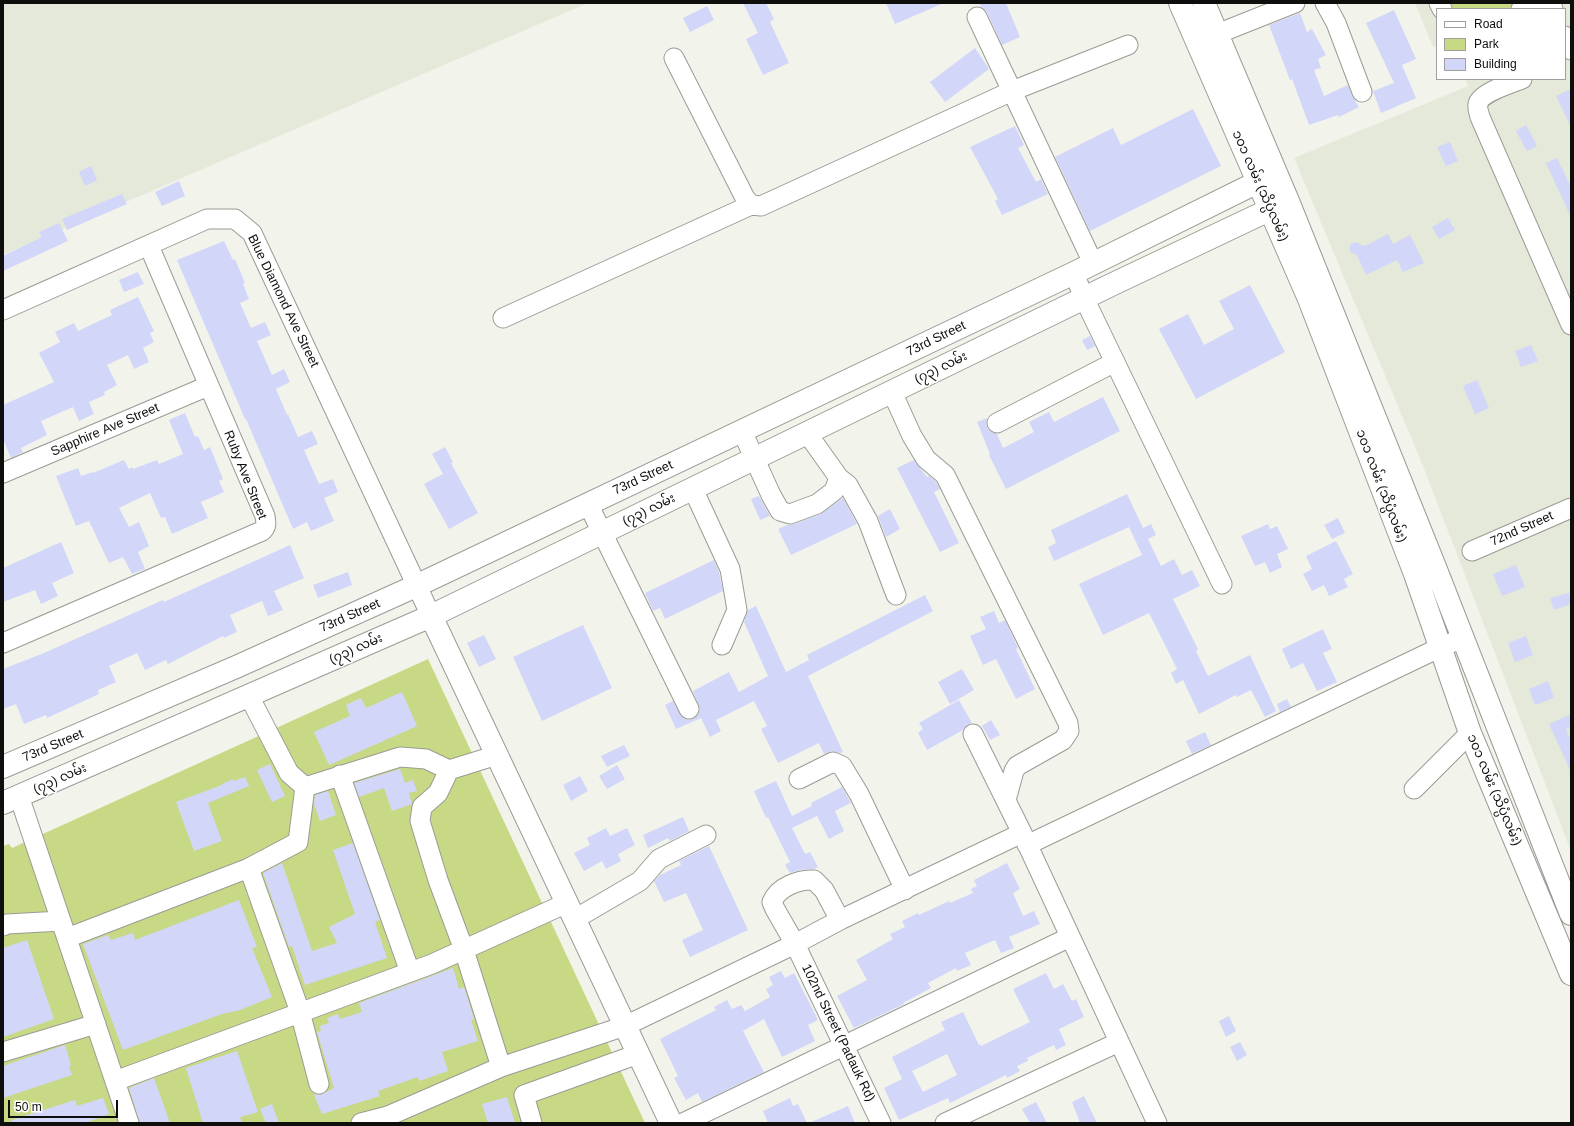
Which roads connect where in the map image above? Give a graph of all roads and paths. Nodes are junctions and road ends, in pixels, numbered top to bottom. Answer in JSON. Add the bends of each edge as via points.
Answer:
{"nodes":[{"id":1,"x":1180,"y":3,"type":"edge"},
{"id":2,"x":1204,"y":3,"type":"edge"},
{"id":3,"x":1295,"y":3,"type":"edge"},
{"id":4,"x":1325,"y":3,"type":"edge"},
{"id":5,"x":1535,"y":3,"type":"edge"},
{"id":6,"x":1523,"y":8,"type":"edge"},
{"id":7,"x":977,"y":17,"type":"dead end"},
{"id":8,"x":1217,"y":34,"type":"junction"},
{"id":9,"x":1566,"y":38,"type":"edge"},
{"id":10,"x":1128,"y":45,"type":"dead end"},
{"id":11,"x":1571,"y":50,"type":"edge"},
{"id":12,"x":674,"y":58,"type":"dead end"},
{"id":13,"x":1520,"y":80,"type":"edge"},
{"id":14,"x":1012,"y":91,"type":"junction"},
{"id":15,"x":1362,"y":92,"type":"dead end"},
{"id":16,"x":1267,"y":177,"type":"junction"},
{"id":17,"x":751,"y":205,"type":"junction"},
{"id":18,"x":1280,"y":205,"type":"junction"},
{"id":19,"x":149,"y":246,"type":"junction"},
{"id":20,"x":1093,"y":263,"type":"junction"},
{"id":21,"x":1074,"y":273,"type":"junction"},
{"id":22,"x":1084,"y":298,"type":"junction"},
{"id":23,"x":3,"y":310,"type":"edge"},
{"id":24,"x":503,"y":318,"type":"dead end"},
{"id":25,"x":1571,"y":325,"type":"edge"},
{"id":26,"x":1115,"y":362,"type":"junction"},
{"id":27,"x":208,"y":386,"type":"junction"},
{"id":28,"x":892,"y":392,"type":"junction"},
{"id":29,"x":997,"y":423,"type":"dead end"},
{"id":30,"x":742,"y":431,"type":"junction"},
{"id":31,"x":807,"y":433,"type":"junction"},
{"id":32,"x":755,"y":458,"type":"junction"},
{"id":33,"x":3,"y":473,"type":"edge"},
{"id":34,"x":839,"y":478,"type":"junction"},
{"id":35,"x":692,"y":489,"type":"junction"},
{"id":36,"x":588,"y":504,"type":"junction"},
{"id":37,"x":1571,"y":508,"type":"edge"},
{"id":38,"x":602,"y":533,"type":"junction"},
{"id":39,"x":1472,"y":551,"type":"dead end"},
{"id":40,"x":1425,"y":570,"type":"junction"},
{"id":41,"x":1222,"y":584,"type":"dead end"},
{"id":42,"x":418,"y":585,"type":"junction"},
{"id":43,"x":896,"y":595,"type":"dead end"},
{"id":44,"x":432,"y":616,"type":"junction"},
{"id":45,"x":1463,"y":638,"type":"junction"},
{"id":46,"x":3,"y":644,"type":"edge"},
{"id":47,"x":722,"y":645,"type":"dead end"},
{"id":48,"x":1441,"y":647,"type":"junction"},
{"id":49,"x":236,"y":667,"type":"junction"},
{"id":50,"x":248,"y":696,"type":"junction"},
{"id":51,"x":689,"y":709,"type":"dead end"},
{"id":52,"x":1470,"y":733,"type":"junction"},
{"id":53,"x":973,"y":734,"type":"dead end"},
{"id":54,"x":497,"y":755,"type":"junction"},
{"id":55,"x":3,"y":767,"type":"edge"},
{"id":56,"x":450,"y":770,"type":"junction"},
{"id":57,"x":340,"y":775,"type":"junction"},
{"id":58,"x":799,"y":780,"type":"dead end"},
{"id":59,"x":305,"y":787,"type":"junction"},
{"id":60,"x":1414,"y":789,"type":"dead end"},
{"id":61,"x":11,"y":800,"type":"edge"},
{"id":62,"x":1006,"y":800,"type":"junction"},
{"id":63,"x":706,"y":835,"type":"dead end"},
{"id":64,"x":1024,"y":839,"type":"junction"},
{"id":65,"x":1542,"y":842,"type":"junction"},
{"id":66,"x":1520,"y":851,"type":"junction"},
{"id":67,"x":249,"y":868,"type":"junction"},
{"id":68,"x":905,"y":890,"type":"junction"},
{"id":69,"x":571,"y":911,"type":"junction"},
{"id":70,"x":1571,"y":914,"type":"edge"},
{"id":71,"x":61,"y":920,"type":"junction"},
{"id":72,"x":840,"y":920,"type":"junction"},
{"id":73,"x":3,"y":926,"type":"edge"},
{"id":74,"x":1070,"y":937,"type":"junction"},
{"id":75,"x":67,"y":938,"type":"junction"},
{"id":76,"x":795,"y":944,"type":"junction"},
{"id":77,"x":464,"y":950,"type":"junction"},
{"id":78,"x":410,"y":972,"type":"junction"},
{"id":79,"x":1571,"y":974,"type":"edge"},
{"id":80,"x":300,"y":1012,"type":"junction"},
{"id":81,"x":96,"y":1024,"type":"junction"},
{"id":82,"x":625,"y":1026,"type":"junction"},
{"id":83,"x":1119,"y":1042,"type":"junction"},
{"id":84,"x":844,"y":1046,"type":"junction"},
{"id":85,"x":3,"y":1052,"type":"edge"},
{"id":86,"x":638,"y":1054,"type":"junction"},
{"id":87,"x":501,"y":1067,"type":"junction"},
{"id":88,"x":115,"y":1080,"type":"junction"},
{"id":89,"x":319,"y":1084,"type":"dead end"},
{"id":90,"x":129,"y":1123,"type":"edge"},
{"id":91,"x":361,"y":1123,"type":"edge"},
{"id":92,"x":532,"y":1123,"type":"edge"},
{"id":93,"x":671,"y":1123,"type":"edge"},
{"id":94,"x":683,"y":1123,"type":"edge"},
{"id":95,"x":881,"y":1123,"type":"edge"},
{"id":96,"x":945,"y":1123,"type":"edge"},
{"id":97,"x":1157,"y":1123,"type":"edge"}],
"edges":[{"from":1,"to":16,"type":"main road","name":"၁၀၁ လမ်း (သိပ္ပံလမ်း)"},
{"from":2,"to":8,"type":"main road","name":"၁၀၁ လမ်း (သိပ္ပံလမ်း)"},
{"from":3,"to":8,"type":"street"},
{"from":4,"to":15,"type":"street","via":[[1336,23]]},
{"from":5,"to":6,"type":"street"},
{"from":7,"to":14,"type":"street"},
{"from":8,"to":16,"type":"main road","name":"၁၀၁ လမ်း (သိပ္ပံလမ်း)"},
{"from":9,"to":11,"type":"street"},
{"from":10,"to":14,"type":"street"},
{"from":12,"to":17,"type":"street","via":[[745,198]]},
{"from":13,"to":25,"type":"street","via":[[1480,99],[1480,117]]},
{"from":14,"to":17,"type":"street","via":[[761,206]]},
{"from":14,"to":20,"type":"street"},
{"from":16,"to":18,"type":"main road","name":"၁၀၁ လမ်း (သိပ္ပံလမ်း)"},
{"from":16,"to":20,"type":"main road","name":"73rd Street"},
{"from":17,"to":24,"type":"street"},
{"from":18,"to":22,"type":"main road","name":"(၇၃) လမ်း"},
{"from":18,"to":40,"type":"main road","name":"၁၀၁ လမ်း (သိပ္ပံလမ်း)","via":[[1309,299]]},
{"from":19,"to":23,"type":"street","name":"Blue Diamond Ave Street"},
{"from":19,"to":27,"type":"street","name":"Ruby Ave Street"},
{"from":19,"to":42,"type":"street","name":"Blue Diamond Ave Street","via":[[207,218],[235,219],[252,233]]},
{"from":20,"to":21,"type":"main road","name":"73rd Street"},
{"from":21,"to":22,"type":"street"},
{"from":21,"to":30,"type":"main road","name":"73rd Street"},
{"from":22,"to":26,"type":"street"},
{"from":22,"to":28,"type":"main road","name":"(၇၃) လမ်း"},
{"from":26,"to":29,"type":"street"},
{"from":26,"to":41,"type":"street"},
{"from":27,"to":33,"type":"street","name":"Sapphire Ave Street"},
{"from":27,"to":46,"type":"street","name":"Ruby Ave Street","via":[[265,516],[264,529]]},
{"from":28,"to":31,"type":"main road","name":"(၇၃) လမ်း"},
{"from":28,"to":62,"type":"street","via":[[912,436],[926,459],[945,475],[1068,723],[1069,731],[1063,740],[1017,766]]},
{"from":30,"to":32,"type":"street"},
{"from":30,"to":36,"type":"main road","name":"73rd Street"},
{"from":31,"to":32,"type":"main road","name":"(၇၃) လမ်း"},
{"from":31,"to":34,"type":"street"},
{"from":32,"to":34,"type":"street","via":[[780,511],[790,514],[817,504],[834,491]]},
{"from":32,"to":35,"type":"main road","name":"(၇၃) လမ်း"},
{"from":34,"to":43,"type":"street","via":[[848,485],[868,521]]},
{"from":35,"to":38,"type":"main road","name":"(၇၃) လမ်း"},
{"from":35,"to":47,"type":"street","via":[[730,569],[737,610]]},
{"from":36,"to":38,"type":"street"},
{"from":36,"to":42,"type":"main road","name":"73rd Street"},
{"from":37,"to":39,"type":"street","name":"72nd Street"},
{"from":38,"to":44,"type":"main road","name":"(၇၃) လမ်း"},
{"from":38,"to":51,"type":"street"},
{"from":40,"to":45,"type":"main road","name":"၁၀၁ လမ်း (သိပ္ပံလမ်း)"},
{"from":40,"to":48,"type":"main road","name":"၁၀၁ လမ်း (သိပ္ပံလမ်း)"},
{"from":42,"to":44,"type":"street","name":"Blue Diamond Ave Street"},
{"from":42,"to":49,"type":"main road","name":"73rd Street"},
{"from":44,"to":50,"type":"main road","name":"(၇၃) လမ်း"},
{"from":44,"to":54,"type":"main road"},
{"from":45,"to":48,"type":"street"},
{"from":45,"to":65,"type":"main road","name":"၁၀၁ လမ်း (သိပ္ပံလမ်း)"},
{"from":48,"to":52,"type":"main road","name":"၁၀၁ လမ်း (သိပ္ပံလမ်း)"},
{"from":48,"to":64,"type":"street"},
{"from":49,"to":50,"type":"main road"},
{"from":49,"to":55,"type":"main road","name":"73rd Street"},
{"from":50,"to":59,"type":"street","via":[[289,773]]},
{"from":50,"to":61,"type":"main road","name":"(၇၃) လမ်း"},
{"from":52,"to":60,"type":"street"},
{"from":52,"to":66,"type":"main road","name":"၁၀၁ လမ်း (သိပ္ပံလမ်း)"},
{"from":53,"to":62,"type":"street"},
{"from":54,"to":56,"type":"street"},
{"from":54,"to":69,"type":"main road"},
{"from":56,"to":57,"type":"street","via":[[426,759],[400,757]]},
{"from":56,"to":77,"type":"street","via":[[438,793],[422,807],[420,821],[438,880]]},
{"from":57,"to":59,"type":"street"},
{"from":57,"to":78,"type":"street"},
{"from":58,"to":68,"type":"street","via":[[833,762],[842,766],[859,794]]},
{"from":59,"to":67,"type":"street","via":[[298,842]]},
{"from":61,"to":71,"type":"street"},
{"from":62,"to":64,"type":"street"},
{"from":63,"to":69,"type":"street","via":[[659,858],[640,881]]},
{"from":64,"to":68,"type":"street"},
{"from":64,"to":74,"type":"street"},
{"from":65,"to":66,"type":"street"},
{"from":65,"to":70,"type":"main road","name":"၁၀၁ လမ်း (သိပ္ပံလမ်း)"},
{"from":66,"to":79,"type":"main road","name":"၁၀၁ လမ်း (သိပ္ပံလမ်း)"},
{"from":67,"to":75,"type":"street"},
{"from":67,"to":80,"type":"street"},
{"from":68,"to":72,"type":"street"},
{"from":69,"to":77,"type":"street"},
{"from":69,"to":82,"type":"main road"},
{"from":71,"to":73,"type":"street"},
{"from":71,"to":75,"type":"street"},
{"from":72,"to":76,"type":"street"},
{"from":72,"to":76,"type":"street","name":"102nd Street (Padauk Rd)","via":[[824,890],[814,880],[803,879],[791,885],[775,894],[772,902]]},
{"from":74,"to":83,"type":"street"},
{"from":74,"to":84,"type":"street"},
{"from":75,"to":81,"type":"street"},
{"from":76,"to":82,"type":"street"},
{"from":76,"to":84,"type":"street","name":"102nd Street (Padauk Rd)"},
{"from":77,"to":78,"type":"street"},
{"from":77,"to":87,"type":"street"},
{"from":78,"to":80,"type":"street"},
{"from":80,"to":88,"type":"street"},
{"from":80,"to":89,"type":"street"},
{"from":81,"to":85,"type":"street"},
{"from":81,"to":88,"type":"street"},
{"from":82,"to":86,"type":"main road"},
{"from":82,"to":87,"type":"street"},
{"from":83,"to":96,"type":"street"},
{"from":83,"to":97,"type":"street"},
{"from":84,"to":94,"type":"street"},
{"from":84,"to":95,"type":"street","name":"102nd Street (Padauk Rd)"},
{"from":86,"to":92,"type":"street","via":[[524,1095]]},
{"from":86,"to":93,"type":"main road"},
{"from":87,"to":91,"type":"street","via":[[388,1116]]},
{"from":88,"to":90,"type":"street"}]}
